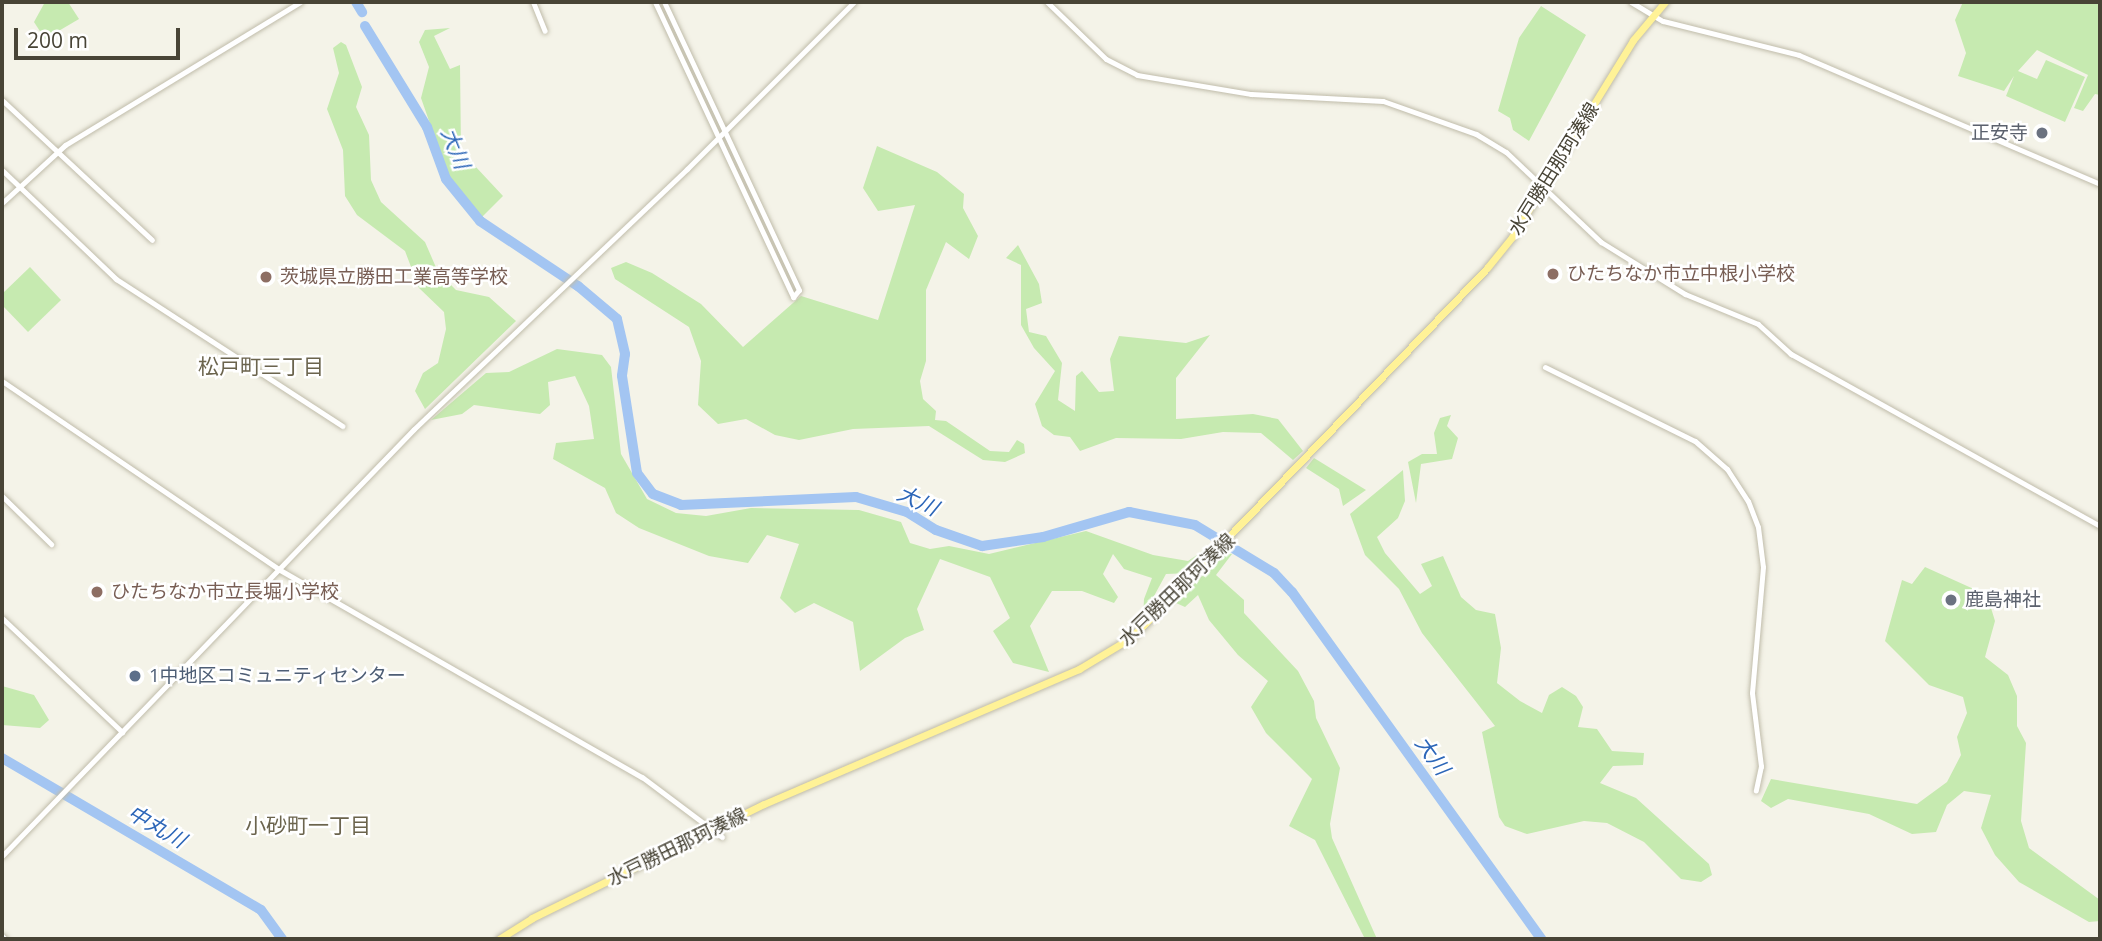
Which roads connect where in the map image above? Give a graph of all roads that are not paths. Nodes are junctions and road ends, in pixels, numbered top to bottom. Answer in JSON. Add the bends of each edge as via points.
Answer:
{"nodes":[{"id":1,"x":300,"y":2,"type":"edge"},
{"id":2,"x":533,"y":2,"type":"edge"},
{"id":3,"x":655,"y":2,"type":"edge"},
{"id":4,"x":664,"y":2,"type":"edge"},
{"id":5,"x":854,"y":2,"type":"edge"},
{"id":6,"x":1047,"y":2,"type":"edge"},
{"id":7,"x":1631,"y":2,"type":"edge"},
{"id":8,"x":1664,"y":2,"type":"edge"},
{"id":9,"x":1651,"y":16,"type":"junction"},
{"id":10,"x":545,"y":31,"type":"dead end"},
{"id":11,"x":2,"y":100,"type":"edge"},
{"id":12,"x":725,"y":130,"type":"junction"},
{"id":13,"x":717,"y":138,"type":"junction"},
{"id":14,"x":57,"y":151,"type":"junction"},
{"id":15,"x":2,"y":170,"type":"edge"},
{"id":16,"x":2100,"y":184,"type":"edge"},
{"id":17,"x":18,"y":186,"type":"junction"},
{"id":18,"x":1542,"y":188,"type":"junction"},
{"id":19,"x":2,"y":203,"type":"edge"},
{"id":20,"x":152,"y":240,"type":"dead end"},
{"id":21,"x":1545,"y":367,"type":"dead end"},
{"id":22,"x":2,"y":381,"type":"edge"},
{"id":23,"x":342,"y":426,"type":"dead end"},
{"id":24,"x":2,"y":496,"type":"edge"},
{"id":25,"x":2100,"y":526,"type":"edge"},
{"id":26,"x":51,"y":544,"type":"dead end"},
{"id":27,"x":280,"y":570,"type":"junction"},
{"id":28,"x":2,"y":618,"type":"edge"},
{"id":29,"x":122,"y":732,"type":"junction"},
{"id":30,"x":1756,"y":790,"type":"dead end"},
{"id":31,"x":712,"y":829,"type":"junction"},
{"id":32,"x":722,"y":837,"type":"dead end"},
{"id":33,"x":2,"y":856,"type":"edge"},
{"id":34,"x":499,"y":939,"type":"edge"}],
"edges":[{"from":1,"to":14,"type":"street"},
{"from":2,"to":10,"type":"street"},
{"from":3,"to":13,"type":"street"},
{"from":4,"to":12,"type":"street"},
{"from":5,"to":12,"type":"street"},
{"from":6,"to":18,"type":"street","via":[[1106,59],[1137,75],[1251,94],[1340,96],[1395,104],[1485,139],[1506,152]]},
{"from":7,"to":9,"type":"street"},
{"from":8,"to":9,"type":"main road","name":"水戸勝田那珂湊線"},
{"from":9,"to":16,"type":"street","via":[[1799,55]]},
{"from":9,"to":18,"type":"main road","name":"水戸勝田那珂湊線"},
{"from":11,"to":14,"type":"street"},
{"from":12,"to":13,"type":"street"},
{"from":12,"to":13,"type":"street","via":[[799,290],[793,297]]},
{"from":13,"to":27,"type":"street","via":[[414,429]]},
{"from":14,"to":17,"type":"street"},
{"from":14,"to":20,"type":"street"},
{"from":15,"to":17,"type":"street"},
{"from":17,"to":19,"type":"street"},
{"from":17,"to":23,"type":"street","via":[[116,279]]},
{"from":18,"to":25,"type":"street","via":[[1601,242],[1685,294],[1758,324],[1791,354]]},
{"from":18,"to":31,"type":"main road","name":"水戸勝田那珂湊線","via":[[1487,268],[1148,623],[1104,656]]},
{"from":21,"to":30,"type":"street","via":[[1695,441],[1727,469],[1748,501],[1758,527],[1763,567],[1752,692],[1761,766]]},
{"from":22,"to":27,"type":"street"},
{"from":24,"to":26,"type":"street"},
{"from":27,"to":29,"type":"street"},
{"from":27,"to":31,"type":"street","via":[[642,777]]},
{"from":28,"to":29,"type":"street"},
{"from":29,"to":33,"type":"street"},
{"from":31,"to":32,"type":"street"},
{"from":31,"to":34,"type":"main road","name":"水戸勝田那珂湊線","via":[[532,918]]}]}
